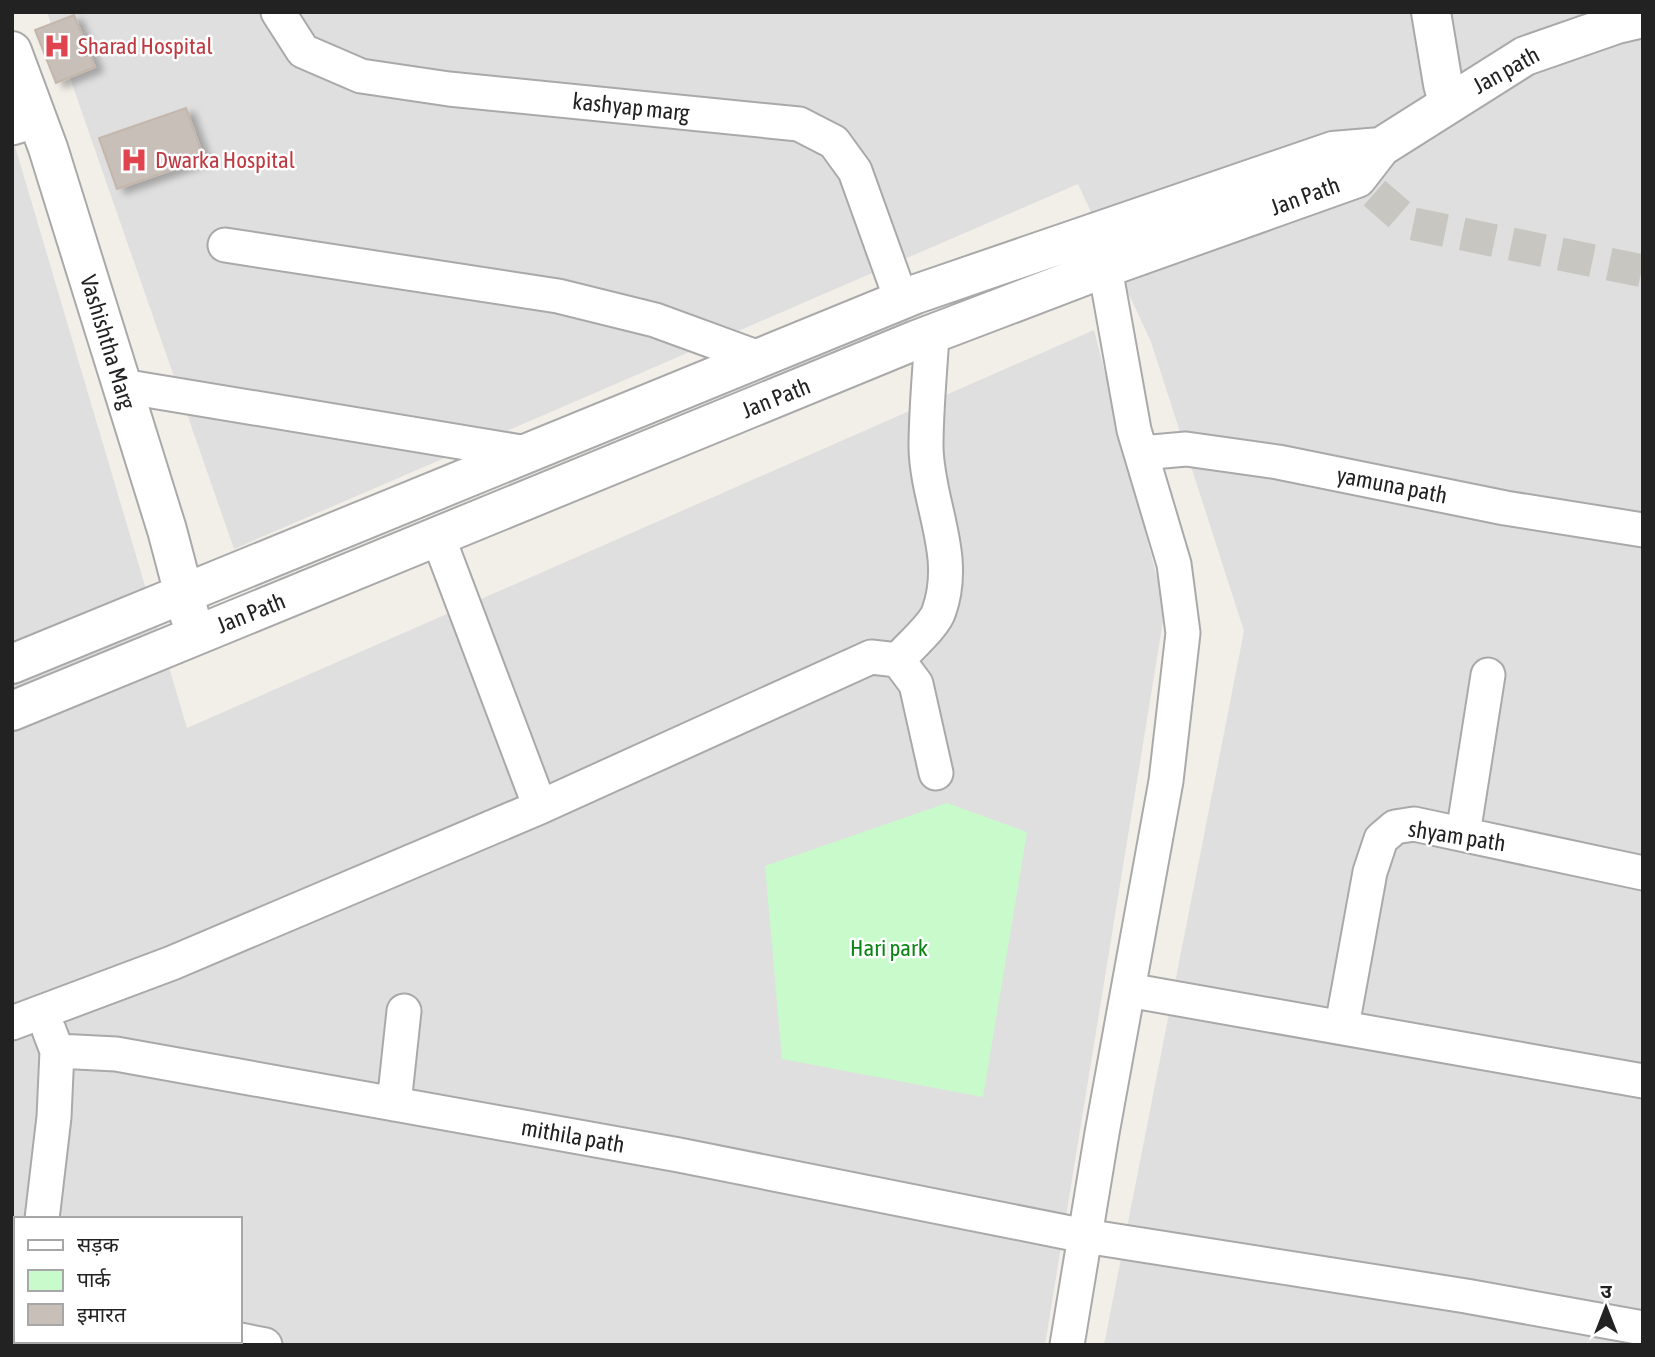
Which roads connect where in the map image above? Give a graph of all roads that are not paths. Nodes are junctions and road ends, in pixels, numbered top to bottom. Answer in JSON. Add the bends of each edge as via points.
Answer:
{"nodes":[{"id":1,"x":278,"y":12,"type":"edge"},
{"id":2,"x":1431,"y":12,"type":"edge"},
{"id":3,"x":1643,"y":18,"type":"edge"},
{"id":4,"x":12,"y":51,"type":"edge"},
{"id":5,"x":1448,"y":103,"type":"junction"},
{"id":6,"x":25,"y":124,"type":"edge"},
{"id":7,"x":1381,"y":146,"type":"junction"},
{"id":8,"x":225,"y":245,"type":"dead end"},
{"id":9,"x":1105,"y":268,"type":"junction"},
{"id":10,"x":901,"y":299,"type":"junction"},
{"id":11,"x":932,"y":334,"type":"junction"},
{"id":12,"x":759,"y":358,"type":"junction"},
{"id":13,"x":122,"y":386,"type":"junction"},
{"id":14,"x":527,"y":453,"type":"junction"},
{"id":15,"x":1141,"y":453,"type":"junction"},
{"id":16,"x":1643,"y":530,"type":"edge"},
{"id":17,"x":438,"y":537,"type":"junction"},
{"id":18,"x":184,"y":594,"type":"junction"},
{"id":19,"x":195,"y":636,"type":"junction"},
{"id":20,"x":898,"y":660,"type":"junction"},
{"id":21,"x":12,"y":664,"type":"edge"},
{"id":22,"x":1488,"y":674,"type":"dead end"},
{"id":23,"x":12,"y":711,"type":"edge"},
{"id":24,"x":936,"y":773,"type":"dead end"},
{"id":25,"x":540,"y":807,"type":"junction"},
{"id":26,"x":1462,"y":834,"type":"junction"},
{"id":27,"x":1643,"y":873,"type":"edge"},
{"id":28,"x":1128,"y":990,"type":"junction"},
{"id":29,"x":404,"y":1011,"type":"dead end"},
{"id":30,"x":27,"y":1017,"type":"edge"},
{"id":31,"x":1342,"y":1026,"type":"junction"},
{"id":32,"x":57,"y":1051,"type":"junction"},
{"id":33,"x":1643,"y":1081,"type":"edge"},
{"id":34,"x":394,"y":1104,"type":"junction"},
{"id":35,"x":42,"y":1217,"type":"edge"},
{"id":36,"x":1086,"y":1236,"type":"junction"},
{"id":37,"x":1643,"y":1328,"type":"edge"},
{"id":38,"x":242,"y":1340,"type":"edge"},
{"id":39,"x":265,"y":1345,"type":"edge"},
{"id":40,"x":1068,"y":1345,"type":"edge"}],
"edges":[{"from":1,"to":10,"type":"street","name":"kashyap marg","via":[[303,51],[361,76],[799,124],[834,142],[855,171]]},
{"from":2,"to":5,"type":"street"},
{"from":3,"to":5,"type":"street","name":"Jan path","via":[[1525,55]]},
{"from":4,"to":6,"type":"street","name":"Vashishtha Marg"},
{"from":5,"to":7,"type":"street","name":"Jan path"},
{"from":6,"to":13,"type":"street","name":"Vashishtha Marg"},
{"from":7,"to":9,"type":"street","name":"Jan Path","via":[[1357,178]]},
{"from":7,"to":10,"type":"street","name":"Jan Path","via":[[1333,151]]},
{"from":8,"to":12,"type":"street","via":[[558,296],[654,320]]},
{"from":9,"to":11,"type":"street","name":"Jan Path"},
{"from":9,"to":15,"type":"street"},
{"from":10,"to":12,"type":"street","name":"Jan Path"},
{"from":11,"to":17,"type":"street","name":"Jan Path"},
{"from":11,"to":20,"type":"street","via":[[926,448],[944,538],[947,580],[939,614]]},
{"from":12,"to":14,"type":"street","name":"Jan Path"},
{"from":13,"to":14,"type":"street"},
{"from":13,"to":18,"type":"street","name":"Vashishtha Marg"},
{"from":14,"to":18,"type":"street","name":"Jan Path"},
{"from":15,"to":16,"type":"street","name":"yamuna path","via":[[1186,450],[1278,462],[1505,508]]},
{"from":15,"to":28,"type":"street","via":[[1174,564],[1183,633],[1166,780]]},
{"from":17,"to":19,"type":"street","name":"Jan Path"},
{"from":17,"to":25,"type":"street"},
{"from":18,"to":19,"type":"street","name":"Vashishtha Marg"},
{"from":18,"to":21,"type":"street","name":"Jan Path"},
{"from":19,"to":23,"type":"street","name":"Jan Path"},
{"from":20,"to":24,"type":"street","via":[[916,684]]},
{"from":20,"to":25,"type":"street","via":[[871,657]]},
{"from":22,"to":26,"type":"street"},
{"from":25,"to":30,"type":"street","via":[[172,963]]},
{"from":26,"to":27,"type":"street","name":"shyam path"},
{"from":26,"to":31,"type":"street","name":"shyam path","via":[[1413,824],[1395,827],[1381,839],[1370,872]]},
{"from":28,"to":31,"type":"street"},
{"from":28,"to":36,"type":"street"},
{"from":29,"to":34,"type":"street"},
{"from":30,"to":32,"type":"street"},
{"from":31,"to":33,"type":"street"},
{"from":32,"to":34,"type":"street","name":"mithila path","via":[[117,1054]]},
{"from":32,"to":35,"type":"street"},
{"from":34,"to":36,"type":"street","name":"mithila path"},
{"from":36,"to":37,"type":"street","name":"mithila path"},
{"from":36,"to":40,"type":"street"},
{"from":38,"to":39,"type":"street"}]}
